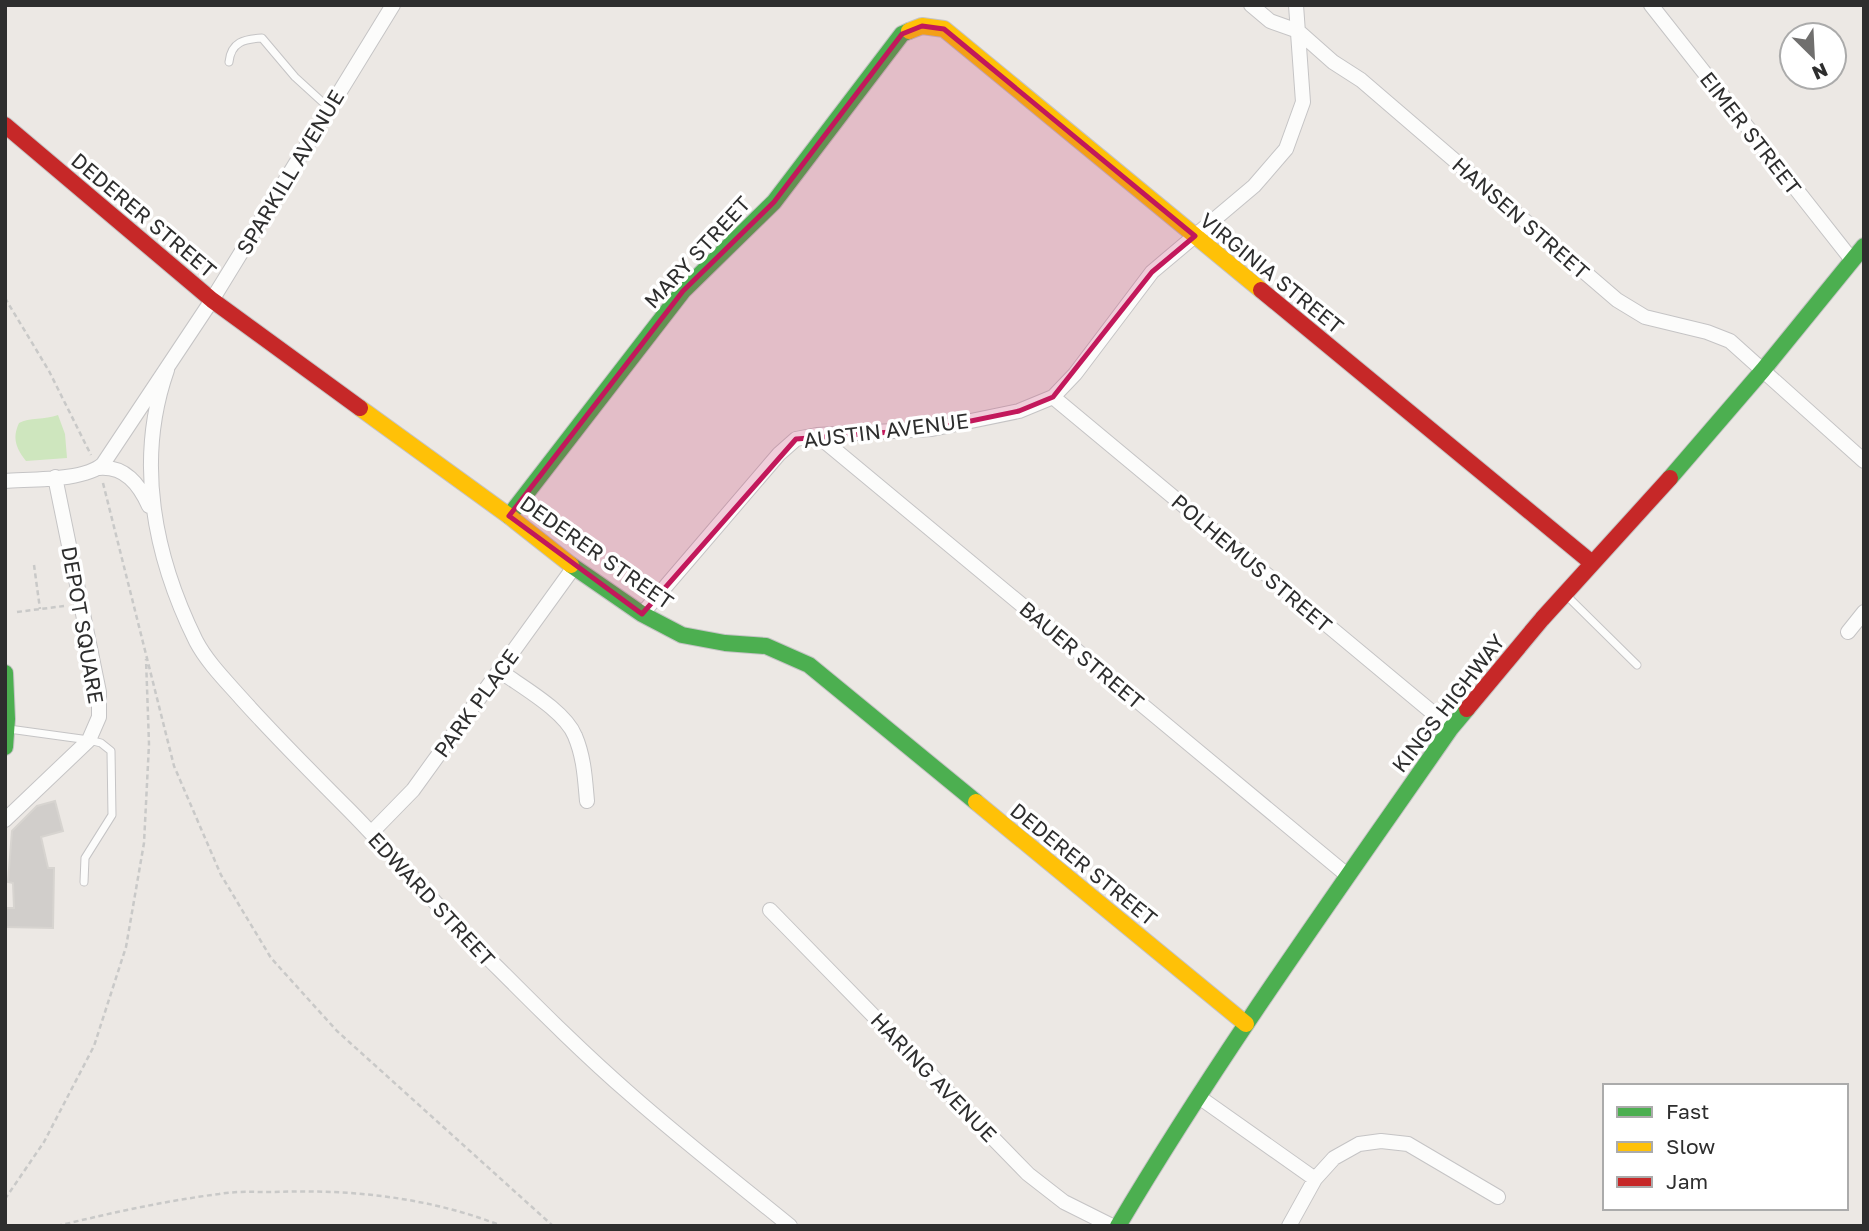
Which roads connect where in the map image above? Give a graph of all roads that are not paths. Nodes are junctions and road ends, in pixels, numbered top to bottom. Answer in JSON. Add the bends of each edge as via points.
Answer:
{"nodes":[{"id":1,"x":393,"y":5,"type":"edge"},
{"id":2,"x":1251,"y":5,"type":"edge"},
{"id":3,"x":1296,"y":5,"type":"edge"},
{"id":4,"x":1651,"y":5,"type":"edge"},
{"id":5,"x":922,"y":26,"type":"joint"},
{"id":6,"x":1298,"y":31,"type":"junction"},
{"id":7,"x":229,"y":62,"type":"dead end"},
{"id":8,"x":329,"y":108,"type":"junction"},
{"id":9,"x":5,"y":125,"type":"edge"},
{"id":10,"x":1195,"y":236,"type":"junction"},
{"id":11,"x":1864,"y":246,"type":"edge"},
{"id":12,"x":1852,"y":260,"type":"junction"},
{"id":13,"x":212,"y":300,"type":"junction"},
{"id":14,"x":167,"y":370,"type":"junction"},
{"id":15,"x":1763,"y":370,"type":"junction"},
{"id":16,"x":1053,"y":397,"type":"junction"},
{"id":17,"x":817,"y":435,"type":"junction"},
{"id":18,"x":1864,"y":461,"type":"edge"},
{"id":19,"x":95,"y":462,"type":"junction"},
{"id":20,"x":55,"y":477,"type":"junction"},
{"id":21,"x":5,"y":481,"type":"edge"},
{"id":22,"x":153,"y":513,"type":"junction"},
{"id":23,"x":509,"y":516,"type":"junction"},
{"id":24,"x":1592,"y":563,"type":"junction"},
{"id":25,"x":574,"y":566,"type":"junction"},
{"id":26,"x":1564,"y":594,"type":"junction"},
{"id":27,"x":1864,"y":612,"type":"edge"},
{"id":28,"x":642,"y":614,"type":"junction"},
{"id":29,"x":1848,"y":632,"type":"dead end"},
{"id":30,"x":1637,"y":665,"type":"dead end"},
{"id":31,"x":500,"y":671,"type":"junction"},
{"id":32,"x":5,"y":673,"type":"edge"},
{"id":33,"x":1451,"y":728,"type":"junction"},
{"id":34,"x":6,"y":729,"type":"edge"},
{"id":35,"x":89,"y":740,"type":"junction"},
{"id":36,"x":5,"y":747,"type":"edge"},
{"id":37,"x":587,"y":801,"type":"dead end"},
{"id":38,"x":5,"y":820,"type":"edge"},
{"id":39,"x":372,"y":833,"type":"junction"},
{"id":40,"x":1347,"y":875,"type":"junction"},
{"id":41,"x":84,"y":882,"type":"dead end"},
{"id":42,"x":770,"y":910,"type":"dead end"},
{"id":43,"x":1246,"y":1024,"type":"junction"},
{"id":44,"x":1199,"y":1097,"type":"junction"},
{"id":45,"x":1315,"y":1179,"type":"junction"},
{"id":46,"x":1498,"y":1197,"type":"dead end"},
{"id":47,"x":790,"y":1226,"type":"edge"},
{"id":48,"x":1112,"y":1226,"type":"edge"},
{"id":49,"x":1118,"y":1226,"type":"edge"},
{"id":50,"x":1289,"y":1226,"type":"edge"}],
"edges":[{"from":1,"to":8,"type":"street","name":"SPARKILL AVENUE"},
{"from":2,"to":6,"type":"street","name":"HANSEN STREET","via":[[1270,21]]},
{"from":3,"to":6,"type":"street","name":"AUSTIN AVENUE"},
{"from":4,"to":12,"type":"street","name":"EIMER STREET"},
{"from":5,"to":10,"type":"street","name":"VIRGINIA STREET","via":[[944,29]]},
{"from":5,"to":23,"type":"street","name":"MARY STREET","via":[[902,34],[774,202],[683,291]]},
{"from":6,"to":10,"type":"street","name":"AUSTIN AVENUE","via":[[1303,102],[1286,149],[1254,186]]},
{"from":6,"to":15,"type":"street","name":"HANSEN STREET","via":[[1616,300],[1645,317],[1730,341]]},
{"from":7,"to":8,"type":"lane","via":[[230,50],[239,42],[262,38]]},
{"from":8,"to":13,"type":"street","name":"SPARKILL AVENUE"},
{"from":9,"to":13,"type":"street","name":"DEDERER STREET"},
{"from":10,"to":16,"type":"street","name":"AUSTIN AVENUE","via":[[1152,272]]},
{"from":10,"to":24,"type":"street","name":"VIRGINIA STREET"},
{"from":11,"to":12,"type":"street","name":"KINGS HIGHWAY"},
{"from":12,"to":15,"type":"street","name":"KINGS HIGHWAY"},
{"from":13,"to":14,"type":"street","name":"SPARKILL AVENUE"},
{"from":13,"to":23,"type":"street","name":"DEDERER STREET"},
{"from":14,"to":19,"type":"street","name":"SPARKILL AVENUE"},
{"from":14,"to":22,"type":"street","via":[[152,434]]},
{"from":15,"to":18,"type":"street","name":"HANSEN STREET"},
{"from":15,"to":24,"type":"street","name":"KINGS HIGHWAY"},
{"from":16,"to":17,"type":"street","name":"AUSTIN AVENUE","via":[[1019,411],[932,429]]},
{"from":16,"to":33,"type":"street","name":"POLHEMUS STREET"},
{"from":17,"to":28,"type":"street","name":"AUSTIN AVENUE","via":[[796,439],[779,454]]},
{"from":17,"to":40,"type":"street","name":"BAUER STREET"},
{"from":19,"to":20,"type":"street","via":[[80,474]]},
{"from":19,"to":22,"type":"street","via":[[132,478]]},
{"from":20,"to":21,"type":"street"},
{"from":20,"to":35,"type":"street","name":"DEPOT SQUARE","via":[[100,700],[97,725]]},
{"from":22,"to":39,"type":"street","name":"EDWARD STREET","via":[[172,582],[197,643],[257,715]]},
{"from":23,"to":25,"type":"street","name":"DEDERER STREET"},
{"from":24,"to":26,"type":"street","name":"KINGS HIGHWAY"},
{"from":25,"to":28,"type":"street","name":"DEDERER STREET"},
{"from":25,"to":31,"type":"street","name":"PARK PLACE"},
{"from":26,"to":30,"type":"lane"},
{"from":26,"to":33,"type":"street","name":"KINGS HIGHWAY"},
{"from":27,"to":29,"type":"street"},
{"from":28,"to":43,"type":"street","name":"DEDERER STREET","via":[[682,635],[766,646],[809,665]]},
{"from":31,"to":37,"type":"street","via":[[558,713],[574,733]]},
{"from":31,"to":39,"type":"street","name":"PARK PLACE","via":[[413,790]]},
{"from":32,"to":34,"type":"street"},
{"from":33,"to":40,"type":"street","name":"KINGS HIGHWAY"},
{"from":34,"to":35,"type":"lane"},
{"from":34,"to":36,"type":"street"},
{"from":35,"to":38,"type":"street","name":"DEPOT SQUARE"},
{"from":35,"to":41,"type":"lane","via":[[111,751],[112,815],[85,858]]},
{"from":39,"to":47,"type":"street","name":"EDWARD STREET","via":[[498,969],[629,1094]]},
{"from":40,"to":43,"type":"street","name":"KINGS HIGHWAY"},
{"from":42,"to":48,"type":"street","name":"HARING AVENUE","via":[[1028,1174],[1064,1202]]},
{"from":43,"to":44,"type":"street","name":"KINGS HIGHWAY"},
{"from":44,"to":45,"type":"street"},
{"from":44,"to":49,"type":"street","name":"KINGS HIGHWAY"},
{"from":45,"to":46,"type":"street","via":[[1334,1157],[1359,1144],[1381,1140],[1408,1144]]},
{"from":45,"to":50,"type":"street"}]}
